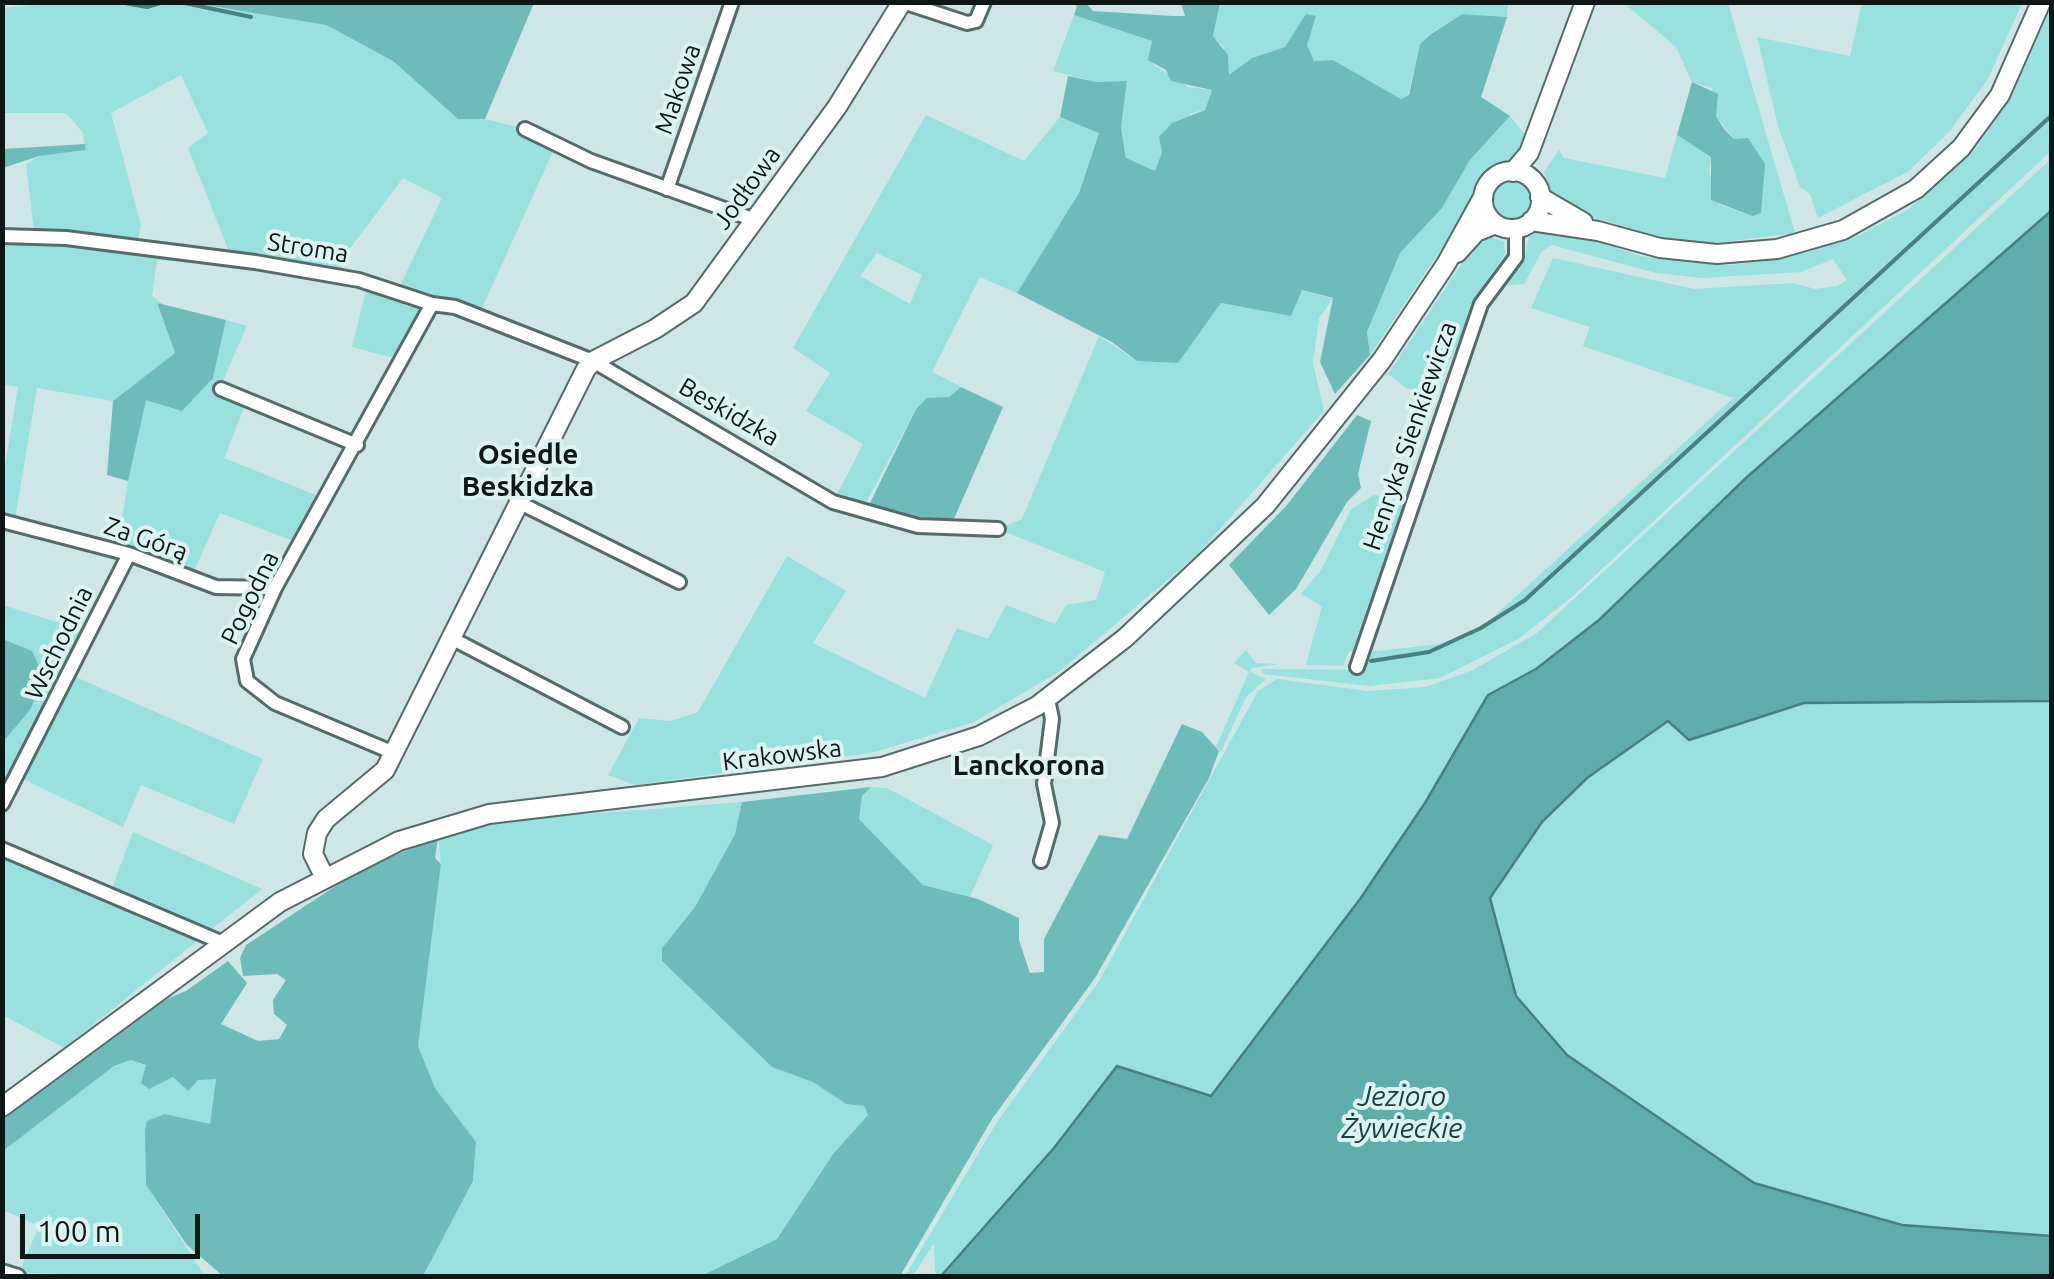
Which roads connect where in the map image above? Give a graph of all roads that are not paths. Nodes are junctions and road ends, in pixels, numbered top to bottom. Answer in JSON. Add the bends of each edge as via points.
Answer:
{"nodes":[{"id":1,"x":732,"y":2,"type":"edge"},
{"id":2,"x":902,"y":2,"type":"edge"},
{"id":3,"x":984,"y":2,"type":"edge"},
{"id":4,"x":1584,"y":2,"type":"edge"},
{"id":5,"x":2041,"y":2,"type":"edge"},
{"id":6,"x":1569,"y":50,"type":"junction"},
{"id":7,"x":525,"y":129,"type":"dead end"},
{"id":8,"x":1514,"y":172,"type":"junction"},
{"id":9,"x":667,"y":190,"type":"junction"},
{"id":10,"x":1537,"y":190,"type":"junction"},
{"id":11,"x":1483,"y":197,"type":"junction"},
{"id":12,"x":754,"y":220,"type":"junction"},
{"id":13,"x":1496,"y":224,"type":"junction"},
{"id":14,"x":1524,"y":225,"type":"junction"},
{"id":15,"x":1598,"y":231,"type":"junction"},
{"id":16,"x":2,"y":236,"type":"edge"},
{"id":17,"x":1446,"y":264,"type":"junction"},
{"id":18,"x":432,"y":304,"type":"junction"},
{"id":19,"x":592,"y":360,"type":"junction"},
{"id":20,"x":221,"y":389,"type":"dead end"},
{"id":21,"x":356,"y":444,"type":"junction"},
{"id":22,"x":520,"y":503,"type":"junction"},
{"id":23,"x":2,"y":521,"type":"edge"},
{"id":24,"x":998,"y":529,"type":"dead end"},
{"id":25,"x":129,"y":554,"type":"junction"},
{"id":26,"x":679,"y":582,"type":"dead end"},
{"id":27,"x":275,"y":588,"type":"junction"},
{"id":28,"x":451,"y":638,"type":"junction"},
{"id":29,"x":1357,"y":667,"type":"dead end"},
{"id":30,"x":1048,"y":699,"type":"junction"},
{"id":31,"x":622,"y":727,"type":"dead end"},
{"id":32,"x":394,"y":753,"type":"junction"},
{"id":33,"x":2,"y":804,"type":"edge"},
{"id":34,"x":2,"y":849,"type":"edge"},
{"id":35,"x":1041,"y":861,"type":"dead end"},
{"id":36,"x":324,"y":876,"type":"junction"},
{"id":37,"x":223,"y":942,"type":"junction"},
{"id":38,"x":2,"y":1107,"type":"edge"},
{"id":39,"x":2,"y":1271,"type":"edge"},
{"id":40,"x":18,"y":1276,"type":"edge"}],
"edges":[{"from":1,"to":9,"type":"street","name":"Makowa"},
{"from":2,"to":3,"type":"street","via":[[967,23],[976,21]]},
{"from":2,"to":12,"type":"main road","name":"Jodłowa","via":[[837,107]]},
{"from":4,"to":6,"type":"main road"},
{"from":5,"to":15,"type":"main road","via":[[2009,80],[1972,136],[1916,189],[1864,220],[1777,249],[1717,254]]},
{"from":6,"to":8,"type":"main road","via":[[1529,153]]},
{"from":6,"to":10,"type":"main road"},
{"from":7,"to":9,"type":"street"},
{"from":8,"to":10,"type":"main road"},
{"from":8,"to":11,"type":"main road","via":[[1495,177]]},
{"from":9,"to":12,"type":"street"},
{"from":10,"to":14,"type":"main road"},
{"from":10,"to":15,"type":"main road"},
{"from":11,"to":13,"type":"main road"},
{"from":11,"to":17,"type":"main road","name":"Krakowska"},
{"from":12,"to":19,"type":"main road","name":"Jodłowa","via":[[694,303]]},
{"from":13,"to":14,"type":"main road"},
{"from":13,"to":17,"type":"main road","name":"Krakowska","via":[[1476,232]]},
{"from":14,"to":15,"type":"main road"},
{"from":14,"to":29,"type":"street","name":"Henryka Sienkiewicza","via":[[1516,256],[1481,304]]},
{"from":16,"to":18,"type":"street","name":"Stroma","via":[[256,262],[359,280]]},
{"from":17,"to":30,"type":"main road","name":"Krakowska","via":[[1382,360],[1265,506],[1139,626]]},
{"from":18,"to":19,"type":"street","name":"Stroma"},
{"from":18,"to":21,"type":"street","name":"Pogodna"},
{"from":19,"to":22,"type":"main road"},
{"from":19,"to":24,"type":"street","name":"Beskidzka","via":[[833,502],[918,526]]},
{"from":20,"to":21,"type":"street"},
{"from":21,"to":27,"type":"street","name":"Pogodna"},
{"from":22,"to":26,"type":"street"},
{"from":22,"to":28,"type":"main road"},
{"from":23,"to":25,"type":"street","name":"Za Górą"},
{"from":25,"to":27,"type":"street","name":"Za Górą","via":[[216,587]]},
{"from":25,"to":33,"type":"street","name":"Wschodnia"},
{"from":27,"to":32,"type":"street","name":"Pogodna","via":[[246,648],[247,681],[276,703]]},
{"from":28,"to":31,"type":"street"},
{"from":28,"to":32,"type":"main road"},
{"from":30,"to":35,"type":"street","via":[[1044,784],[1052,823]]},
{"from":30,"to":36,"type":"main road","name":"Krakowska","via":[[980,736],[894,764],[469,818]]},
{"from":32,"to":36,"type":"main road","via":[[378,780],[317,833],[313,854]]},
{"from":34,"to":37,"type":"street"},
{"from":36,"to":37,"type":"main road","name":"Krakowska"},
{"from":37,"to":38,"type":"main road","name":"Krakowska"},
{"from":39,"to":40,"type":"street"}]}
